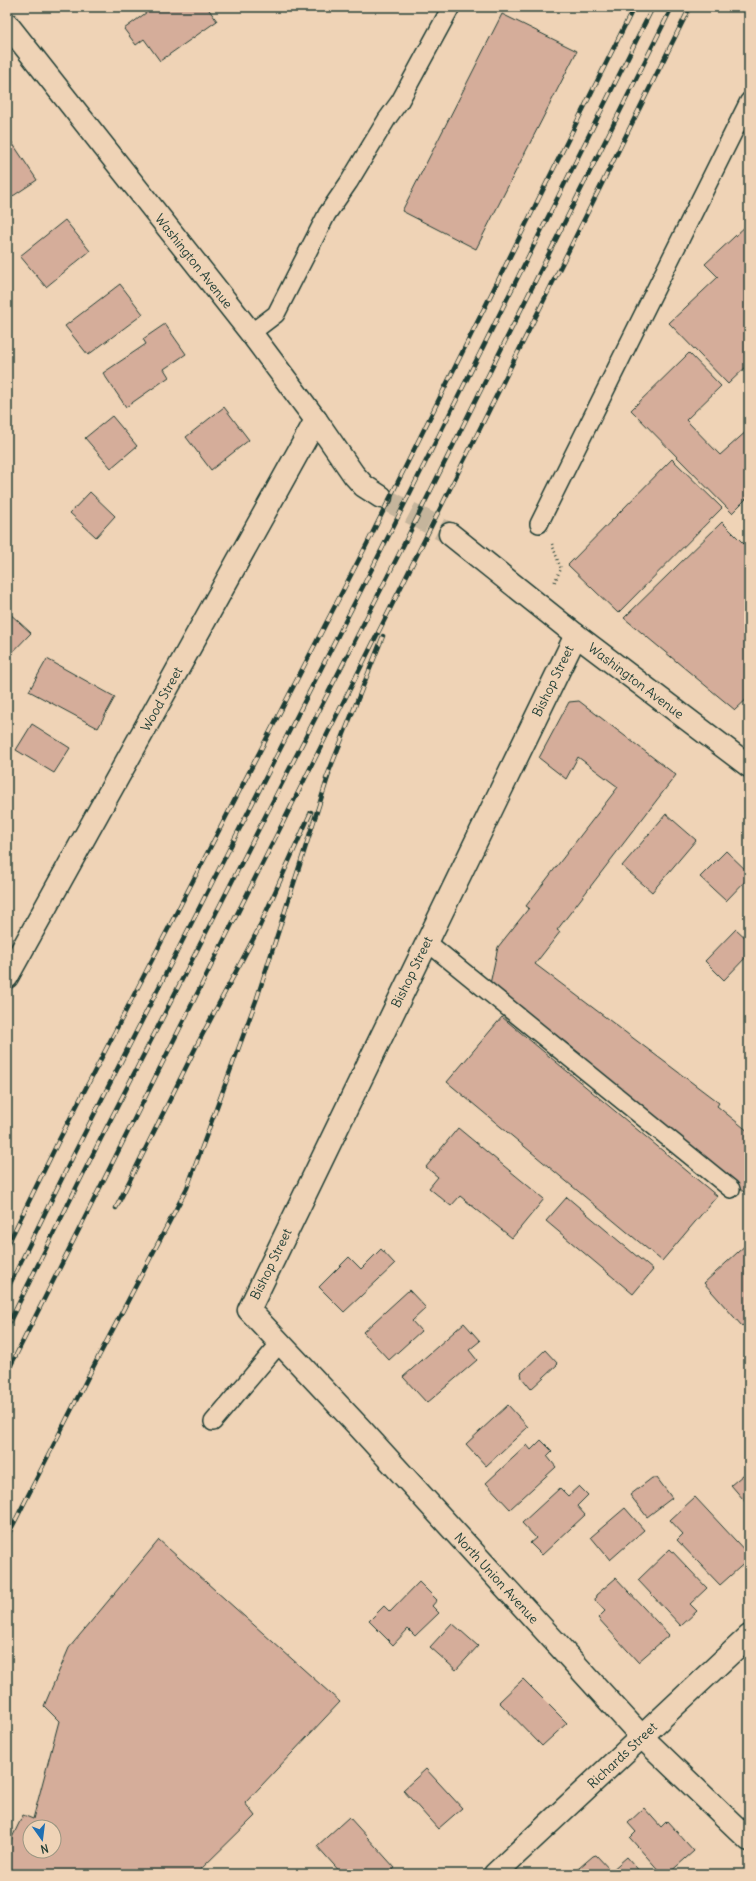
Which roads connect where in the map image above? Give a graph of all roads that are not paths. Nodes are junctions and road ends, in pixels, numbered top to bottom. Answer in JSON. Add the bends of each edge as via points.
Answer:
{"nodes":[{"id":1,"x":451,"y":7,"type":"edge"},
{"id":2,"x":7,"y":24,"type":"edge"},
{"id":3,"x":749,"y":101,"type":"edge"},
{"id":4,"x":251,"y":333,"type":"junction"},
{"id":5,"x":316,"y":420,"type":"junction"},
{"id":6,"x":381,"y":497,"type":"tunnel mouth"},
{"id":7,"x":539,"y":524,"type":"road end"},
{"id":8,"x":450,"y":534,"type":"tunnel mouth"},
{"id":9,"x":576,"y":635,"type":"junction"},
{"id":10,"x":747,"y":760,"type":"edge"},
{"id":11,"x":427,"y":942,"type":"junction"},
{"id":12,"x":7,"y":977,"type":"edge"},
{"id":13,"x":731,"y":1189,"type":"dead end"},
{"id":14,"x":249,"y":1310,"type":"joint"},
{"id":15,"x":280,"y":1343,"type":"junction"},
{"id":16,"x":213,"y":1422,"type":"dead end"},
{"id":17,"x":749,"y":1636,"type":"edge"},
{"id":18,"x":642,"y":1737,"type":"junction"},
{"id":19,"x":749,"y":1840,"type":"edge"},
{"id":20,"x":495,"y":1874,"type":"edge"}],
"edges":[{"from":1,"to":4,"type":"lane","via":[[400,101],[326,214],[276,314]]},
{"from":2,"to":4,"type":"street","name":"Washington Avenue"},
{"from":3,"to":7,"type":"lane"},
{"from":4,"to":5,"type":"street","name":"Washington Avenue"},
{"from":5,"to":6,"type":"street","name":"Washington Avenue","via":[[354,475],[364,486]]},
{"from":5,"to":12,"type":"street","name":"Wood Street"},
{"from":8,"to":9,"type":"street","name":"Washington Avenue"},
{"from":9,"to":10,"type":"street","name":"Washington Avenue"},
{"from":9,"to":11,"type":"street","name":"Bishop Street"},
{"from":11,"to":13,"type":"lane"},
{"from":11,"to":14,"type":"street","name":"Bishop Street"},
{"from":14,"to":15,"type":"street","name":"North Union Avenue"},
{"from":15,"to":16,"type":"lane"},
{"from":15,"to":18,"type":"street","name":"North Union Avenue"},
{"from":17,"to":18,"type":"street","name":"Richards Street"},
{"from":18,"to":19,"type":"street","name":"North Union Avenue"},
{"from":18,"to":20,"type":"street","name":"Richards Street"}]}
